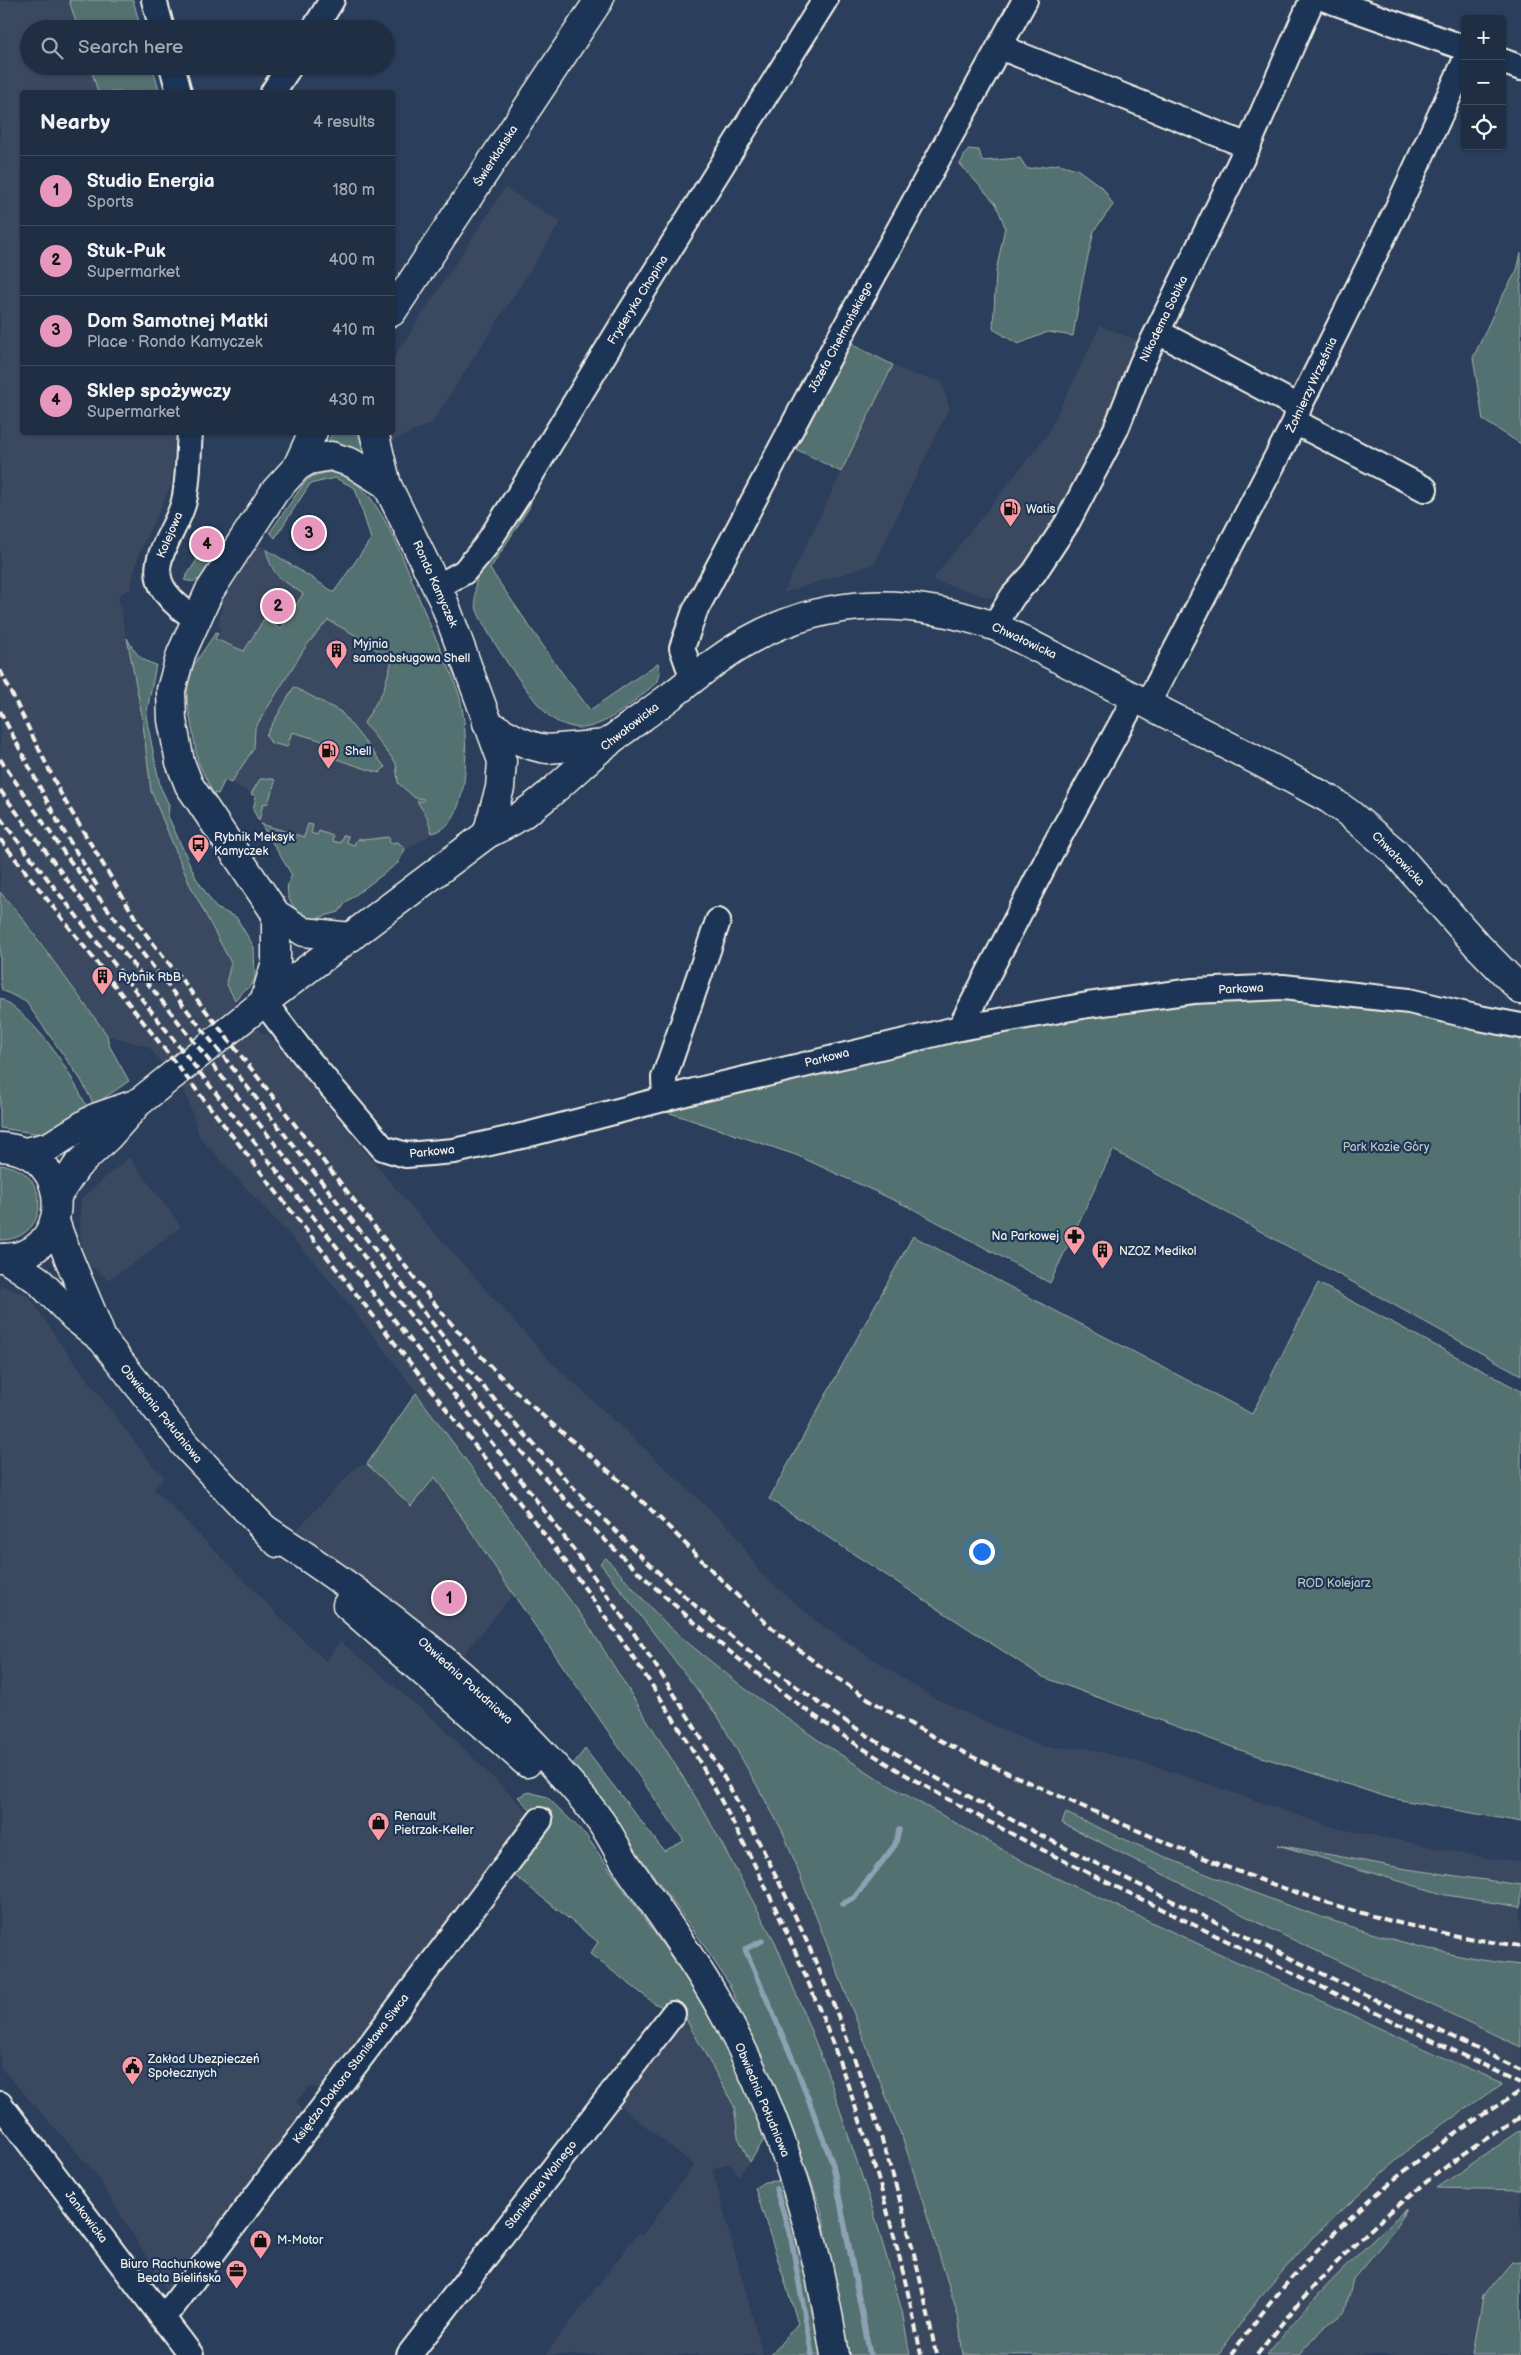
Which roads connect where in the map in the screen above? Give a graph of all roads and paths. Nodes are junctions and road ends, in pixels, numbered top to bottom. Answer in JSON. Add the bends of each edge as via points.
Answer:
{"nodes":[{"id":1,"x":154,"y":0,"type":"edge"},
{"id":2,"x":332,"y":0,"type":"edge"},
{"id":3,"x":599,"y":0,"type":"edge"},
{"id":4,"x":825,"y":0,"type":"edge"},
{"id":5,"x":1024,"y":0,"type":"edge"},
{"id":6,"x":1312,"y":0,"type":"edge"},
{"id":7,"x":1328,"y":0,"type":"edge"},
{"id":8,"x":160,"y":20,"type":"edge"},
{"id":9,"x":320,"y":20,"type":"edge"},
{"id":10,"x":1461,"y":47,"type":"edge"},
{"id":11,"x":1000,"y":48,"type":"junction"},
{"id":12,"x":1506,"y":63,"type":"edge"},
{"id":13,"x":1521,"y":68,"type":"edge"},
{"id":14,"x":1461,"y":70,"type":"edge"},
{"id":15,"x":174,"y":75,"type":"edge"},
{"id":16,"x":284,"y":75,"type":"edge"},
{"id":17,"x":178,"y":90,"type":"edge"},
{"id":18,"x":274,"y":90,"type":"edge"},
{"id":19,"x":1248,"y":146,"type":"junction"},
{"id":20,"x":395,"y":307,"type":"edge"},
{"id":21,"x":1158,"y":332,"type":"junction"},
{"id":22,"x":1297,"y":414,"type":"junction"},
{"id":23,"x":190,"y":435,"type":"edge"},
{"id":24,"x":312,"y":435,"type":"edge"},
{"id":25,"x":375,"y":435,"type":"edge"},
{"id":26,"x":297,"y":467,"type":"junction"},
{"id":27,"x":388,"y":485,"type":"junction"},
{"id":28,"x":1425,"y":489,"type":"dead end"},
{"id":29,"x":437,"y":587,"type":"junction"},
{"id":30,"x":198,"y":620,"type":"junction"},
{"id":31,"x":994,"y":626,"type":"junction"},
{"id":32,"x":693,"y":680,"type":"junction"},
{"id":33,"x":1142,"y":700,"type":"junction"},
{"id":34,"x":487,"y":723,"type":"junction"},
{"id":35,"x":607,"y":744,"type":"junction"},
{"id":36,"x":487,"y":834,"type":"junction"},
{"id":37,"x":276,"y":914,"type":"junction"},
{"id":38,"x":718,"y":921,"type":"dead end"},
{"id":39,"x":351,"y":937,"type":"junction"},
{"id":40,"x":1521,"y":990,"type":"edge"},
{"id":41,"x":264,"y":1002,"type":"junction"},
{"id":42,"x":1521,"y":1026,"type":"edge"},
{"id":43,"x":960,"y":1028,"type":"junction"},
{"id":44,"x":665,"y":1099,"type":"junction"},
{"id":45,"x":138,"y":1103,"type":"junction"},
{"id":46,"x":12,"y":1150,"type":"edge"},
{"id":47,"x":56,"y":1208,"type":"junction"},
{"id":48,"x":3,"y":1258,"type":"edge"},
{"id":49,"x":102,"y":1339,"type":"junction"},
{"id":50,"x":540,"y":1820,"type":"dead end"},
{"id":51,"x":672,"y":2014,"type":"dead end"},
{"id":52,"x":0,"y":2104,"type":"edge"},
{"id":53,"x":161,"y":2316,"type":"junction"},
{"id":54,"x":191,"y":2355,"type":"edge"},
{"id":55,"x":409,"y":2355,"type":"edge"},
{"id":56,"x":835,"y":2355,"type":"edge"}],
"edges":[{"from":1,"to":8,"type":"street"},
{"from":2,"to":9,"type":"street"},
{"from":3,"to":20,"type":"main road","name":"Świerklańska"},
{"from":4,"to":29,"type":"street","name":"Fryderyka Chopina","via":[[523,488],[464,572]]},
{"from":5,"to":11,"type":"street","name":"Józefa Chełmońskiego"},
{"from":6,"to":19,"type":"street","name":"Nikodema Sobika"},
{"from":7,"to":10,"type":"street"},
{"from":11,"to":19,"type":"street"},
{"from":11,"to":32,"type":"street","name":"Józefa Chełmońskiego","via":[[835,346],[695,611],[682,648]]},
{"from":12,"to":13,"type":"street"},
{"from":14,"to":22,"type":"street","name":"Żołnierzy Września"},
{"from":15,"to":17,"type":"street"},
{"from":16,"to":18,"type":"street"},
{"from":19,"to":21,"type":"street","name":"Nikodema Sobika"},
{"from":21,"to":22,"type":"street"},
{"from":21,"to":31,"type":"street","name":"Nikodema Sobika","via":[[1116,429],[1067,523]]},
{"from":22,"to":28,"type":"street"},
{"from":22,"to":33,"type":"street","name":"Żołnierzy Września"},
{"from":23,"to":30,"type":"street","name":"Kolejowa","via":[[184,500],[160,556],[157,573],[160,586],[168,596]]},
{"from":24,"to":26,"type":"main road"},
{"from":25,"to":27,"type":"main road","name":"Rondo Kamyczek"},
{"from":26,"to":27,"type":"main road","via":[[317,458],[338,457]]},
{"from":26,"to":30,"type":"main road","via":[[275,491],[213,585]]},
{"from":27,"to":29,"type":"main road","name":"Rondo Kamyczek"},
{"from":29,"to":34,"type":"main road","name":"Rondo Kamyczek"},
{"from":30,"to":37,"type":"main road","via":[[181,654],[171,690],[172,720],[180,762],[195,795]]},
{"from":31,"to":32,"type":"main road","name":"Chwałowicka","via":[[961,615],[914,606],[871,605],[831,610],[792,621],[752,639]]},
{"from":31,"to":33,"type":"main road","name":"Chwałowicka"},
{"from":32,"to":35,"type":"main road","name":"Chwałowicka"},
{"from":33,"to":40,"type":"main road","name":"Chwałowicka","via":[[1292,779],[1350,814],[1395,852]]},
{"from":33,"to":43,"type":"street","via":[[1052,850]]},
{"from":34,"to":35,"type":"main road","via":[[522,743],[538,748]]},
{"from":34,"to":36,"type":"main road","name":"Rondo Kamyczek","via":[[502,761],[500,788]]},
{"from":35,"to":36,"type":"main road","name":"Chwałowicka","via":[[524,813]]},
{"from":36,"to":39,"type":"main road"},
{"from":37,"to":39,"type":"main road","via":[[304,932]]},
{"from":37,"to":41,"type":"main road","via":[[277,955]]},
{"from":38,"to":44,"type":"street","via":[[664,1078]]},
{"from":39,"to":41,"type":"main road"},
{"from":41,"to":44,"type":"street","name":"Parkowa","via":[[383,1148],[396,1154],[417,1156],[454,1151]]},
{"from":41,"to":45,"type":"main road"},
{"from":42,"to":43,"type":"street","name":"Parkowa","via":[[1409,1001],[1283,987],[1193,991],[1088,1005]]},
{"from":43,"to":44,"type":"street","name":"Parkowa"},
{"from":45,"to":46,"type":"main road","via":[[95,1118],[50,1146]]},
{"from":45,"to":47,"type":"main road","via":[[77,1166]]},
{"from":46,"to":47,"type":"main road","name":"Obwiednia Południowa","via":[[38,1160],[49,1173]]},
{"from":47,"to":48,"type":"main road","via":[[39,1245],[22,1255]]},
{"from":47,"to":49,"type":"main road","name":"Obwiednia Południowa","via":[[65,1254],[90,1304]]},
{"from":48,"to":49,"type":"main road","name":"Obwiednia Południowa","via":[[38,1280],[74,1317]]},
{"from":49,"to":56,"type":"main road","name":"Obwiednia Południowa","via":[[185,1445],[265,1529],[398,1623],[482,1694],[547,1757],[605,1829],[713,1996],[768,2110],[811,2234]]},
{"from":50,"to":53,"type":"street","name":"Księdza Doktora Stanisława Siwca","via":[[173,2306]]},
{"from":51,"to":55,"type":"street","name":"Stanisława Wolnego"},
{"from":52,"to":53,"type":"street","name":"Jankowicka"},
{"from":53,"to":54,"type":"street","name":"Jankowicka"}]}
